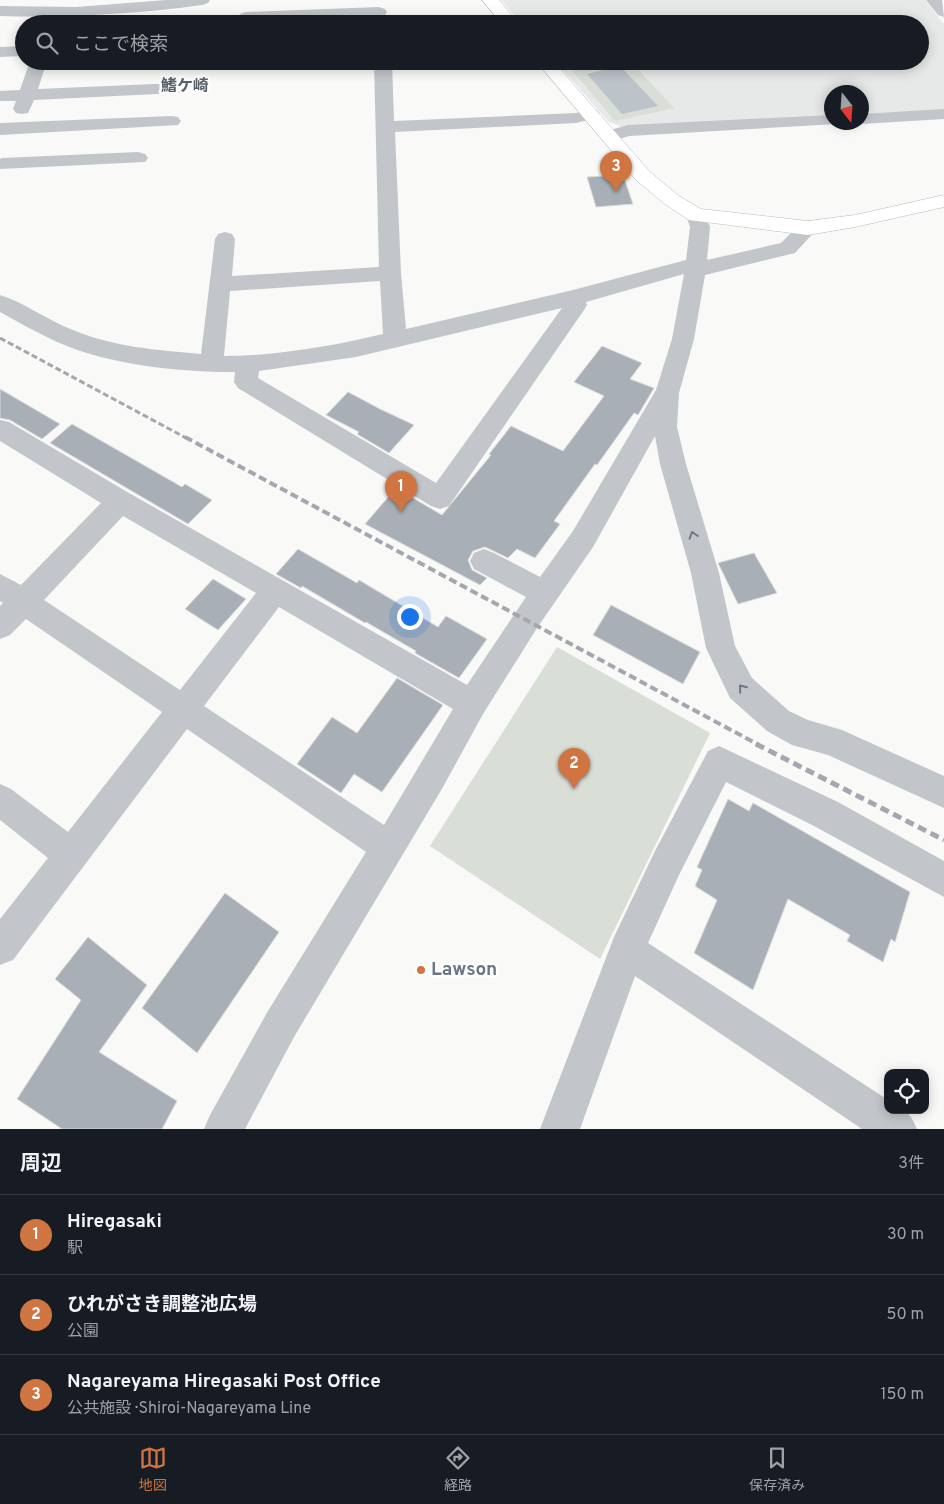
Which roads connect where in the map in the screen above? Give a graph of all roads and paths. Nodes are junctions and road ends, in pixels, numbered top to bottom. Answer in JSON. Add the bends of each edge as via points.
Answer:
{"nodes":[{"id":1,"x":202,"y":0,"type":"edge"},
{"id":2,"x":490,"y":0,"type":"edge"},
{"id":3,"x":934,"y":0,"type":"edge"},
{"id":4,"x":0,"y":11,"type":"edge"},
{"id":5,"x":55,"y":12,"type":"edge"},
{"id":6,"x":379,"y":12,"type":"edge"},
{"id":7,"x":944,"y":12,"type":"edge"},
{"id":8,"x":299,"y":15,"type":"edge"},
{"id":9,"x":503,"y":15,"type":"edge"},
{"id":10,"x":15,"y":51,"type":"edge"},
{"id":11,"x":0,"y":52,"type":"edge"},
{"id":12,"x":36,"y":70,"type":"edge"},
{"id":13,"x":383,"y":70,"type":"edge"},
{"id":14,"x":552,"y":70,"type":"edge"},
{"id":15,"x":177,"y":88,"type":"dead end"},
{"id":16,"x":28,"y":95,"type":"junction"},
{"id":17,"x":0,"y":96,"type":"edge"},
{"id":18,"x":591,"y":114,"type":"junction"},
{"id":19,"x":944,"y":114,"type":"edge"},
{"id":20,"x":869,"y":119,"type":"edge"},
{"id":21,"x":824,"y":120,"type":"edge"},
{"id":22,"x":172,"y":121,"type":"dead end"},
{"id":23,"x":386,"y":127,"type":"junction"},
{"id":24,"x":8,"y":128,"type":"edge"},
{"id":25,"x":610,"y":136,"type":"junction"},
{"id":26,"x":138,"y":158,"type":"dead end"},
{"id":27,"x":1,"y":167,"type":"edge"},
{"id":28,"x":944,"y":201,"type":"edge"},
{"id":29,"x":696,"y":215,"type":"junction"},
{"id":30,"x":808,"y":228,"type":"junction"},
{"id":31,"x":225,"y":239,"type":"dead end"},
{"id":32,"x":695,"y":267,"type":"junction"},
{"id":33,"x":390,"y":273,"type":"junction"},
{"id":34,"x":219,"y":284,"type":"junction"},
{"id":35,"x":573,"y":298,"type":"junction"},
{"id":36,"x":0,"y":303,"type":"edge"},
{"id":37,"x":395,"y":338,"type":"junction"},
{"id":38,"x":211,"y":364,"type":"junction"},
{"id":39,"x":248,"y":364,"type":"junction"},
{"id":40,"x":668,"y":391,"type":"junction"},
{"id":41,"x":0,"y":429,"type":"edge"},
{"id":42,"x":120,"y":501,"type":"junction"},
{"id":43,"x":484,"y":560,"type":"dead end"},
{"id":44,"x":275,"y":590,"type":"junction"},
{"id":45,"x":12,"y":594,"type":"edge"},
{"id":46,"x":535,"y":606,"type":"junction"},
{"id":47,"x":0,"y":626,"type":"edge"},
{"id":48,"x":472,"y":704,"type":"junction"},
{"id":49,"x":184,"y":709,"type":"junction"},
{"id":50,"x":944,"y":792,"type":"edge"},
{"id":51,"x":0,"y":800,"type":"edge"},
{"id":52,"x":388,"y":848,"type":"junction"},
{"id":53,"x":71,"y":855,"type":"junction"},
{"id":54,"x":944,"y":880,"type":"edge"},
{"id":55,"x":0,"y":947,"type":"edge"},
{"id":56,"x":627,"y":950,"type":"junction"},
{"id":57,"x":224,"y":1129,"type":"edge"},
{"id":58,"x":560,"y":1129,"type":"edge"},
{"id":59,"x":897,"y":1129,"type":"edge"}],
"edges":[{"from":1,"to":5,"type":"street","via":[[179,10],[156,6]]},
{"from":2,"to":9,"type":"main road"},
{"from":3,"to":7,"type":"street"},
{"from":4,"to":5,"type":"street"},
{"from":6,"to":8,"type":"street"},
{"from":10,"to":11,"type":"street"},
{"from":12,"to":16,"type":"street"},
{"from":13,"to":23,"type":"street"},
{"from":14,"to":18,"type":"main road"},
{"from":15,"to":16,"type":"street"},
{"from":16,"to":17,"type":"street"},
{"from":16,"to":24,"type":"street"},
{"from":18,"to":23,"type":"street","via":[[576,118]]},
{"from":18,"to":25,"type":"main road"},
{"from":19,"to":20,"type":"street"},
{"from":21,"to":25,"type":"street","via":[[628,131]]},
{"from":22,"to":24,"type":"street"},
{"from":23,"to":33,"type":"street"},
{"from":24,"to":27,"type":"street"},
{"from":25,"to":29,"type":"main road","via":[[643,176]]},
{"from":26,"to":27,"type":"street"},
{"from":28,"to":30,"type":"main road"},
{"from":29,"to":30,"type":"main road"},
{"from":29,"to":32,"type":"street","via":[[700,227]]},
{"from":30,"to":32,"type":"street","via":[[788,248]]},
{"from":31,"to":34,"type":"street"},
{"from":32,"to":35,"type":"street"},
{"from":32,"to":40,"type":"street","via":[[683,339]]},
{"from":33,"to":34,"type":"street"},
{"from":33,"to":37,"type":"street"},
{"from":34,"to":38,"type":"street"},
{"from":35,"to":37,"type":"street"},
{"from":35,"to":39,"type":"street","via":[[576,305],[440,498],[246,382]]},
{"from":36,"to":38,"type":"street","via":[[64,336],[102,348],[144,357]]},
{"from":37,"to":39,"type":"street","via":[[339,352]]},
{"from":38,"to":39,"type":"street"},
{"from":40,"to":46,"type":"street","via":[[583,539]]},
{"from":50,"to":40,"type":"street","one_way":true,"via":[[831,741],[803,734],[778,720],[741,688],[721,648],[705,573],[687,518],[665,428]]},
{"from":41,"to":42,"type":"street"},
{"from":42,"to":44,"type":"street"},
{"from":42,"to":45,"type":"street"},
{"from":43,"to":46,"type":"street"},
{"from":44,"to":48,"type":"street"},
{"from":44,"to":49,"type":"street"},
{"from":45,"to":47,"type":"street"},
{"from":45,"to":49,"type":"street"},
{"from":46,"to":48,"type":"street"},
{"from":48,"to":52,"type":"street"},
{"from":49,"to":52,"type":"street"},
{"from":49,"to":53,"type":"street"},
{"from":51,"to":53,"type":"street"},
{"from":52,"to":57,"type":"street","via":[[281,1024]]},
{"from":53,"to":55,"type":"street"},
{"from":54,"to":56,"type":"street","via":[[826,814],[719,762]]},
{"from":56,"to":58,"type":"street"},
{"from":56,"to":59,"type":"street"}]}
